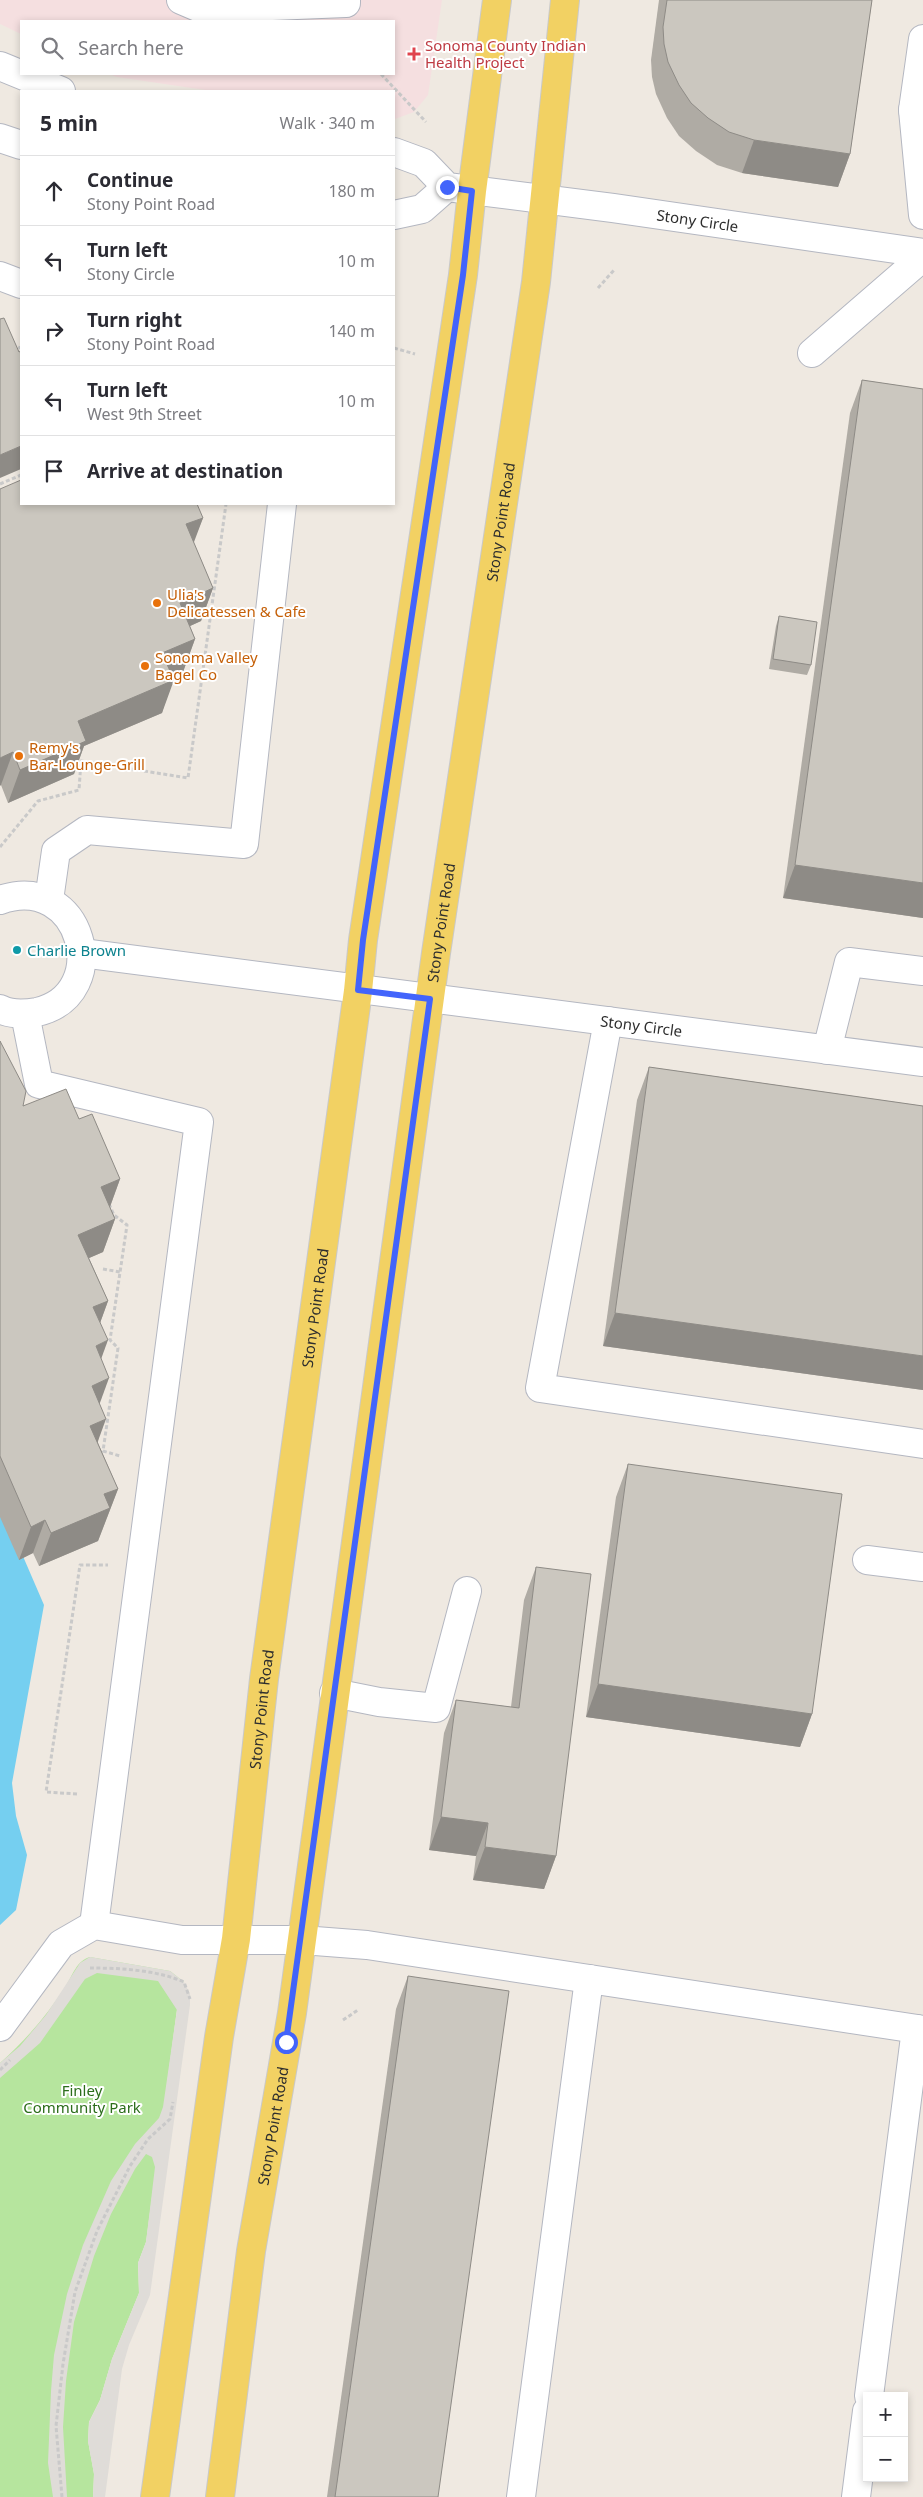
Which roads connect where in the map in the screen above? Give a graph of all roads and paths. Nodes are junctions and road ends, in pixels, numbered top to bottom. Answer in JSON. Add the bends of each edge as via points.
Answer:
{"nodes":[{"id":1,"x":181,"y":0,"type":"edge"},
{"id":2,"x":346,"y":0,"type":"edge"},
{"id":3,"x":497,"y":0,"type":"edge"},
{"id":4,"x":565,"y":0,"type":"edge"},
{"id":5,"x":923,"y":39,"type":"edge"},
{"id":6,"x":0,"y":66,"type":"edge"},
{"id":7,"x":20,"y":74,"type":"edge"},
{"id":8,"x":22,"y":75,"type":"edge"},
{"id":9,"x":382,"y":75,"type":"edge"},
{"id":10,"x":59,"y":90,"type":"edge"},
{"id":11,"x":918,"y":109,"type":"edge"},
{"id":12,"x":426,"y":122,"type":"dead end"},
{"id":13,"x":0,"y":138,"type":"edge"},
{"id":14,"x":20,"y":145,"type":"edge"},
{"id":15,"x":395,"y":152,"type":"edge"},
{"id":16,"x":459,"y":189,"type":"junction"},
{"id":17,"x":545,"y":200,"type":"junction"},
{"id":18,"x":395,"y":215,"type":"edge"},
{"id":19,"x":923,"y":215,"type":"edge"},
{"id":20,"x":923,"y":255,"type":"edge"},
{"id":21,"x":614,"y":270,"type":"dead end"},
{"id":22,"x":0,"y":276,"type":"edge"},
{"id":23,"x":20,"y":284,"type":"edge"},
{"id":24,"x":598,"y":288,"type":"dead end"},
{"id":25,"x":7,"y":344,"type":"edge"},
{"id":26,"x":20,"y":348,"type":"edge"},
{"id":27,"x":395,"y":348,"type":"edge"},
{"id":28,"x":812,"y":353,"type":"dead end"},
{"id":29,"x":415,"y":354,"type":"dead end"},
{"id":30,"x":20,"y":475,"type":"edge"},
{"id":31,"x":0,"y":484,"type":"edge"},
{"id":32,"x":226,"y":505,"type":"edge"},
{"id":33,"x":282,"y":505,"type":"edge"},
{"id":34,"x":0,"y":847,"type":"edge"},
{"id":35,"x":0,"y":900,"type":"edge"},
{"id":36,"x":49,"y":900,"type":"junction"},
{"id":37,"x":82,"y":953,"type":"junction"},
{"id":38,"x":923,"y":971,"type":"edge"},
{"id":39,"x":358,"y":990,"type":"junction"},
{"id":40,"x":430,"y":999,"type":"junction"},
{"id":41,"x":13,"y":1012,"type":"edge"},
{"id":42,"x":608,"y":1021,"type":"junction"},
{"id":43,"x":827,"y":1050,"type":"junction"},
{"id":44,"x":923,"y":1062,"type":"edge"},
{"id":45,"x":106,"y":1197,"type":"edge"},
{"id":46,"x":103,"y":1269,"type":"dead end"},
{"id":47,"x":120,"y":1272,"type":"junction"},
{"id":48,"x":106,"y":1386,"type":"edge"},
{"id":49,"x":113,"y":1387,"type":"junction"},
{"id":50,"x":923,"y":1444,"type":"edge"},
{"id":51,"x":127,"y":1458,"type":"dead end"},
{"id":52,"x":866,"y":1560,"type":"dead end"},
{"id":53,"x":111,"y":1565,"type":"dead end"},
{"id":54,"x":923,"y":1567,"type":"edge"},
{"id":55,"x":467,"y":1591,"type":"dead end"},
{"id":56,"x":334,"y":1693,"type":"junction"},
{"id":57,"x":75,"y":1803,"type":"dead end"},
{"id":58,"x":94,"y":1925,"type":"junction"},
{"id":59,"x":236,"y":1939,"type":"junction"},
{"id":60,"x":302,"y":1940,"type":"junction"},
{"id":61,"x":87,"y":1968,"type":"dead end"},
{"id":62,"x":589,"y":1979,"type":"junction"},
{"id":63,"x":190,"y":2000,"type":"dead end"},
{"id":64,"x":358,"y":2010,"type":"dead end"},
{"id":65,"x":343,"y":2020,"type":"dead end"},
{"id":66,"x":0,"y":2027,"type":"edge"},
{"id":67,"x":919,"y":2029,"type":"edge"},
{"id":68,"x":13,"y":2058,"type":"dead end"},
{"id":69,"x":0,"y":2070,"type":"edge"},
{"id":70,"x":173,"y":2101,"type":"dead end"},
{"id":71,"x":870,"y":2392,"type":"edge"},
{"id":72,"x":864,"y":2437,"type":"edge"},
{"id":73,"x":62,"y":2497,"type":"edge"},
{"id":74,"x":155,"y":2497,"type":"edge"},
{"id":75,"x":220,"y":2497,"type":"edge"},
{"id":76,"x":521,"y":2497,"type":"edge"},
{"id":77,"x":856,"y":2497,"type":"edge"}],
"edges":[{"from":1,"to":2,"type":"street","via":[[202,9],[346,3]]},
{"from":3,"to":16,"type":"main road","name":"Stony Point Road"},
{"from":4,"to":17,"type":"main road","name":"Stony Point Road"},
{"from":5,"to":11,"type":"street"},
{"from":6,"to":7,"type":"street"},
{"from":8,"to":10,"type":"street"},
{"from":9,"to":12,"type":"path"},
{"from":11,"to":19,"type":"street"},
{"from":13,"to":14,"type":"street"},
{"from":15,"to":16,"type":"street","via":[[424,163]]},
{"from":16,"to":17,"type":"street","name":"Stony Circle"},
{"from":16,"to":18,"type":"street","via":[[422,208]]},
{"from":16,"to":39,"type":"main road","name":"Stony Point Road","via":[[463,275]]},
{"from":17,"to":20,"type":"street","name":"Stony Circle"},
{"from":17,"to":40,"type":"main road","name":"Stony Point Road","via":[[536,282]]},
{"from":20,"to":28,"type":"street"},
{"from":21,"to":24,"type":"path"},
{"from":22,"to":23,"type":"street"},
{"from":25,"to":26,"type":"path"},
{"from":27,"to":29,"type":"path"},
{"from":30,"to":31,"type":"path"},
{"from":32,"to":34,"type":"path","via":[[188,778],[81,761],[79,790],[38,801]]},
{"from":33,"to":36,"type":"street","via":[[244,844],[87,830],[56,851]]},
{"from":35,"to":36,"type":"street","via":[[30,895]]},
{"from":36,"to":37,"type":"street","via":[[65,912],[76,927]]},
{"from":37,"to":39,"type":"street","name":"Stony Circle"},
{"from":37,"to":41,"type":"street","via":[[82,965],[75,984],[62,1000],[45,1010]]},
{"from":38,"to":43,"type":"street","via":[[849,962]]},
{"from":39,"to":40,"type":"street","name":"Stony Circle"},
{"from":39,"to":59,"type":"main road","name":"Stony Point Road","via":[[264,1679]]},
{"from":40,"to":42,"type":"street","name":"Stony Circle"},
{"from":40,"to":56,"type":"main road","name":"Stony Point Road"},
{"from":41,"to":58,"type":"street","via":[[39,1084],[199,1122]]},
{"from":42,"to":43,"type":"street","name":"Stony Circle"},
{"from":42,"to":50,"type":"street","via":[[540,1388]]},
{"from":43,"to":44,"type":"street","name":"Stony Circle"},
{"from":45,"to":47,"type":"path","via":[[114,1215],[127,1225]]},
{"from":46,"to":47,"type":"path"},
{"from":47,"to":49,"type":"path","via":[[110,1340],[118,1348]]},
{"from":48,"to":49,"type":"path"},
{"from":49,"to":51,"type":"path","via":[[103,1451]]},
{"from":52,"to":54,"type":"street"},
{"from":53,"to":57,"type":"path","via":[[80,1565],[46,1792],[77,1794]]},
{"from":55,"to":56,"type":"street","via":[[436,1708]]},
{"from":56,"to":60,"type":"main road","name":"Stony Point Road"},
{"from":58,"to":59,"type":"street","via":[[182,1940]]},
{"from":58,"to":66,"type":"street","via":[[61,1944]]},
{"from":59,"to":60,"type":"street"},
{"from":59,"to":74,"type":"main road","name":"Stony Point Road","via":[[218,2037]]},
{"from":60,"to":62,"type":"street","via":[[366,1945]]},
{"from":60,"to":75,"type":"main road","name":"Stony Point Road","via":[[251,2251]]},
{"from":61,"to":63,"type":"path","via":[[112,1968],[186,1980]]},
{"from":62,"to":67,"type":"street"},
{"from":62,"to":76,"type":"street"},
{"from":64,"to":65,"type":"path"},
{"from":67,"to":71,"type":"street"},
{"from":68,"to":69,"type":"path"},
{"from":70,"to":73,"type":"path","via":[[170,2119],[148,2138],[130,2166],[97,2231],[75,2292],[56,2426]]},
{"from":72,"to":77,"type":"street"}]}
